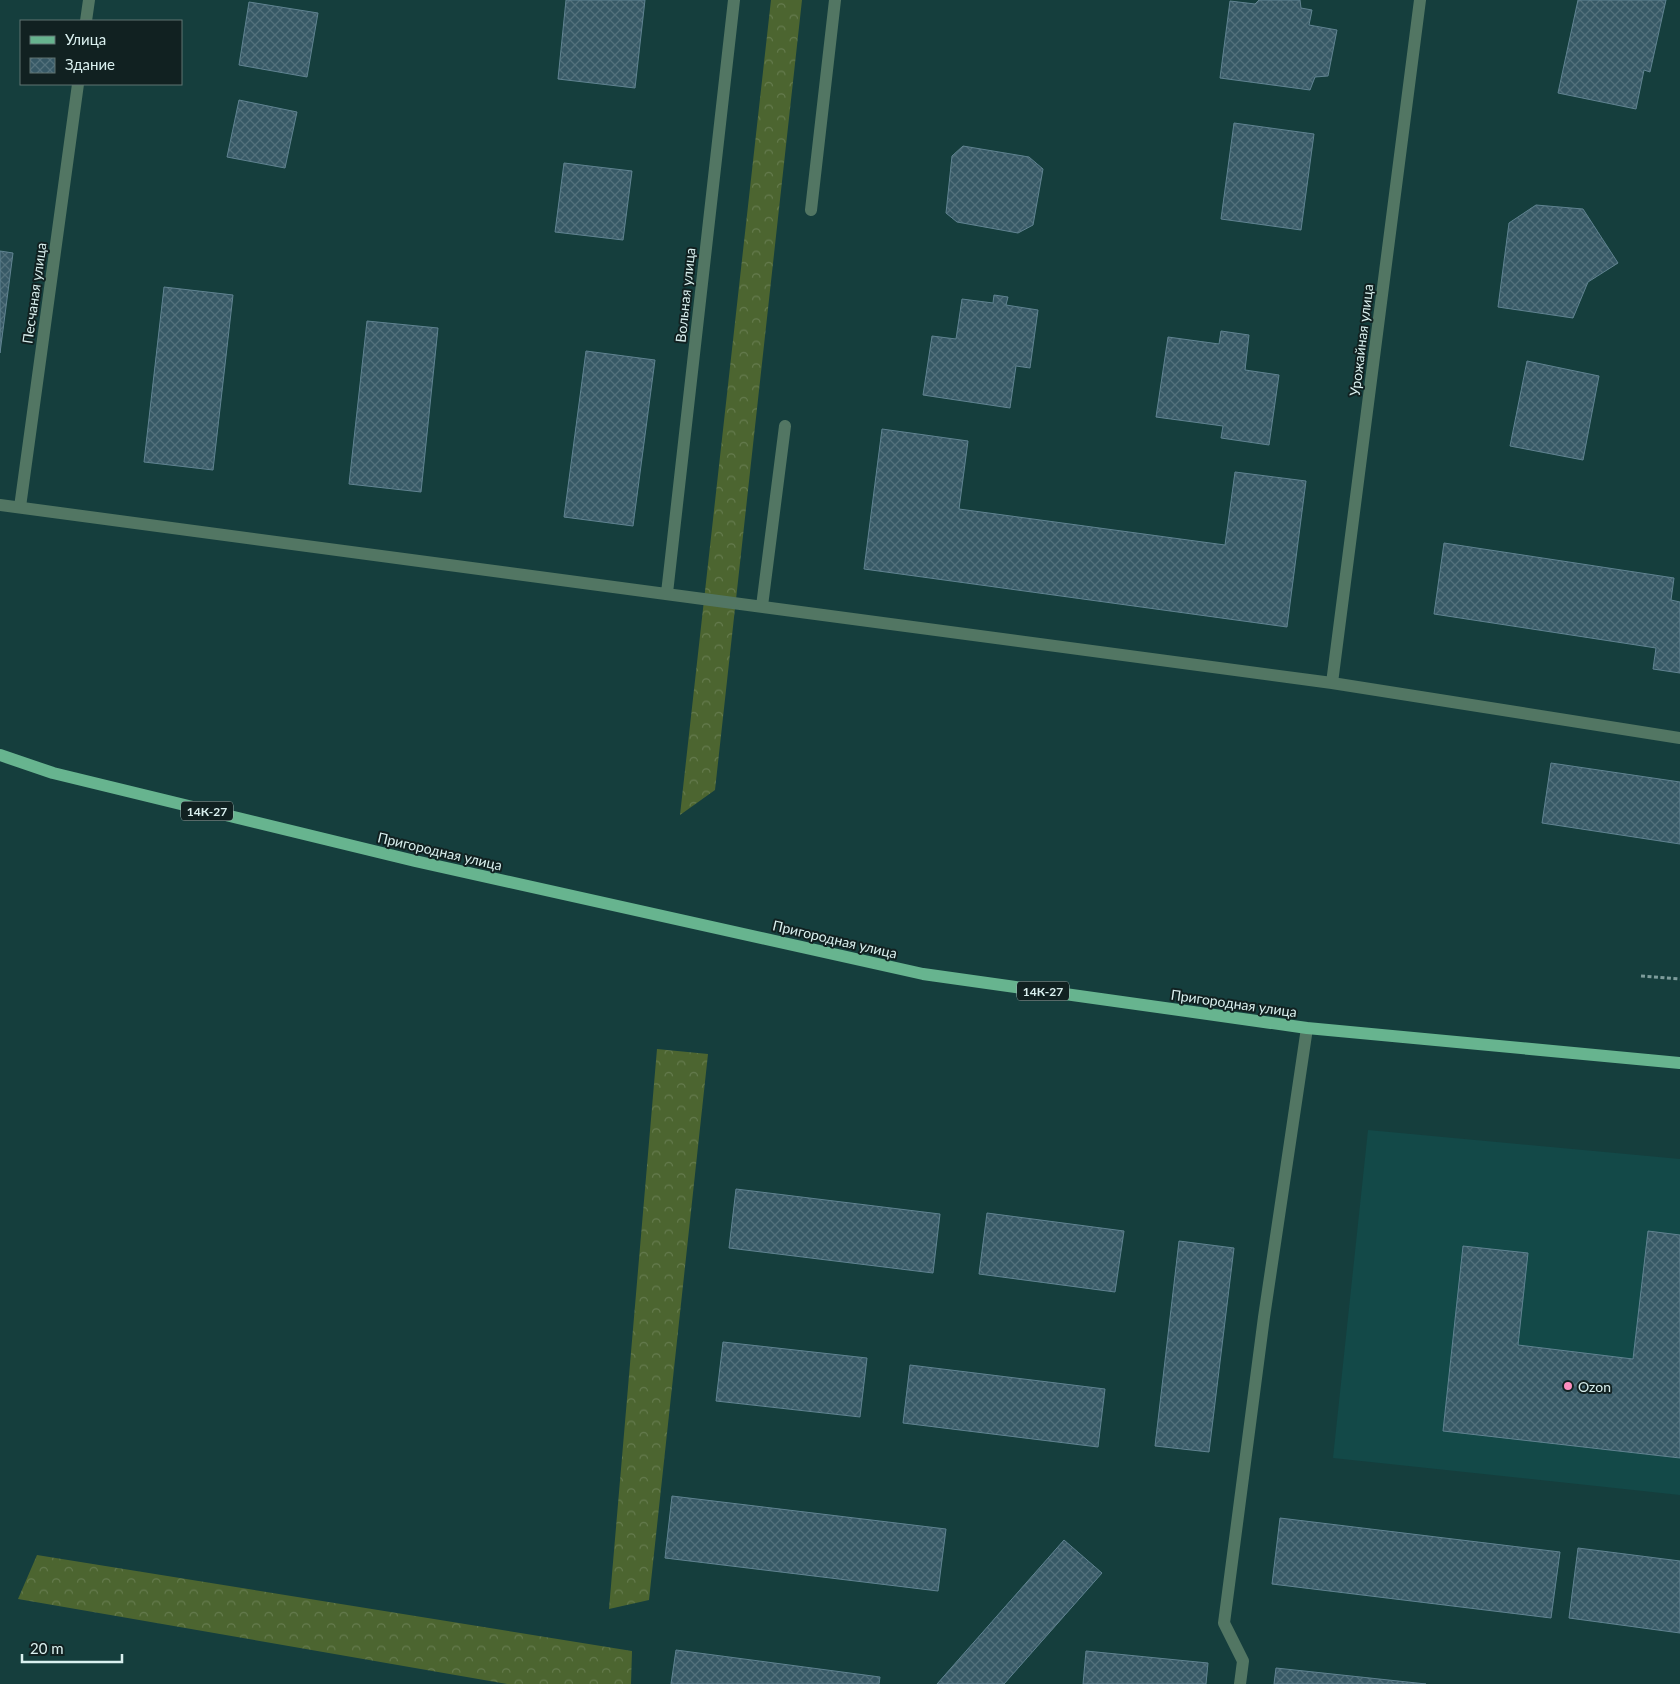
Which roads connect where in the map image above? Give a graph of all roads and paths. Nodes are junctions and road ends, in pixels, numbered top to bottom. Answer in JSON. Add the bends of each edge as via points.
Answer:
{"nodes":[{"id":1,"x":89,"y":0,"type":"edge"},
{"id":2,"x":734,"y":0,"type":"edge"},
{"id":3,"x":835,"y":0,"type":"edge"},
{"id":4,"x":1420,"y":0,"type":"edge"},
{"id":5,"x":86,"y":20,"type":"edge"},
{"id":6,"x":78,"y":85,"type":"edge"},
{"id":7,"x":811,"y":210,"type":"dead end"},
{"id":8,"x":785,"y":426,"type":"dead end"},
{"id":9,"x":0,"y":505,"type":"edge"},
{"id":10,"x":20,"y":507,"type":"junction"},
{"id":11,"x":667,"y":593,"type":"junction"},
{"id":12,"x":762,"y":606,"type":"junction"},
{"id":13,"x":1332,"y":683,"type":"junction"},
{"id":14,"x":1680,"y":738,"type":"edge"},
{"id":15,"x":0,"y":754,"type":"edge"},
{"id":16,"x":1641,"y":976,"type":"dead end"},
{"id":17,"x":1680,"y":979,"type":"edge"},
{"id":18,"x":1307,"y":1028,"type":"junction"},
{"id":19,"x":1680,"y":1063,"type":"edge"},
{"id":20,"x":1240,"y":1684,"type":"edge"}],
"edges":[{"from":1,"to":5,"type":"street"},
{"from":2,"to":11,"type":"street","name":"Вольная улица"},
{"from":3,"to":7,"type":"street"},
{"from":4,"to":13,"type":"street","name":"Урожайная улица"},
{"from":6,"to":10,"type":"street","name":"Песчаная улица"},
{"from":8,"to":12,"type":"street"},
{"from":9,"to":10,"type":"street"},
{"from":10,"to":11,"type":"street"},
{"from":11,"to":12,"type":"street"},
{"from":12,"to":13,"type":"street"},
{"from":13,"to":14,"type":"street"},
{"from":15,"to":18,"type":"main road","name":"Пригородная улица","number":"14К-27","via":[[53,773],[415,861],[923,974]]},
{"from":16,"to":17,"type":"path"},
{"from":18,"to":19,"type":"main road","name":"Пригородная улица","number":"14К-27"},
{"from":18,"to":20,"type":"street","via":[[1264,1317],[1224,1623],[1243,1661]]}]}
